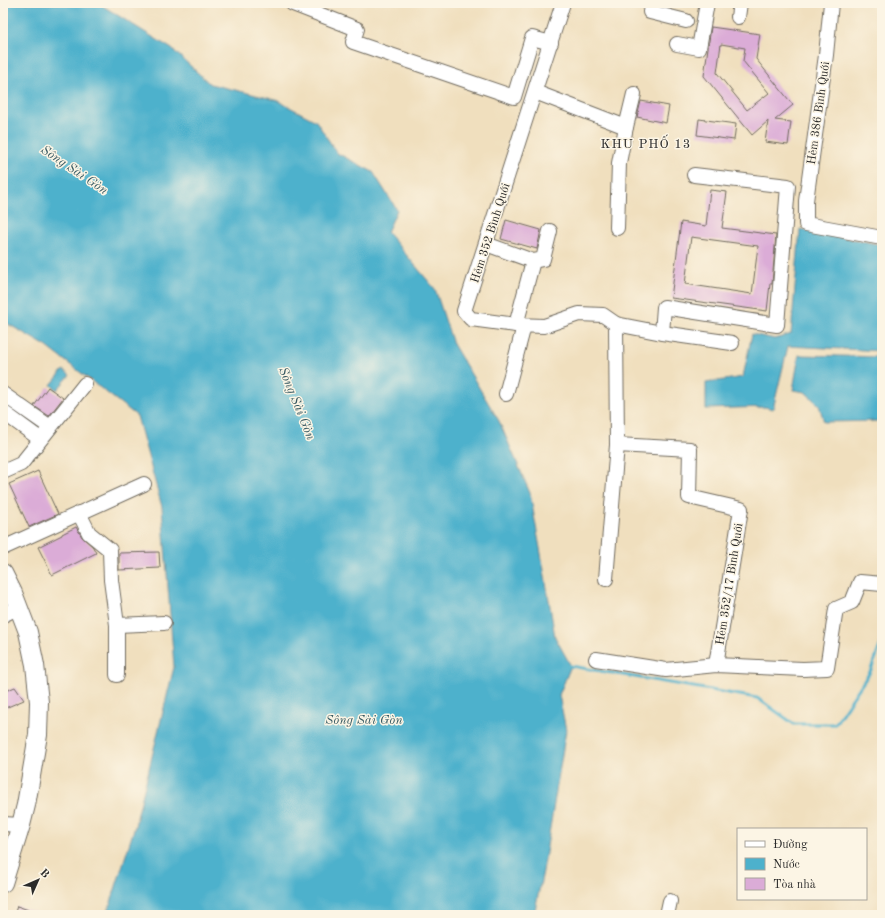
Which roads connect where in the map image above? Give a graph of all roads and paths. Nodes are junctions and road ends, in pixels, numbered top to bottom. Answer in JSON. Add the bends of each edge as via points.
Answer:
{"nodes":[{"id":1,"x":293,"y":3,"type":"edge"},
{"id":2,"x":564,"y":3,"type":"edge"},
{"id":3,"x":652,"y":3,"type":"edge"},
{"id":4,"x":707,"y":3,"type":"edge"},
{"id":5,"x":831,"y":3,"type":"edge"},
{"id":6,"x":686,"y":21,"type":"dead end"},
{"id":7,"x":551,"y":43,"type":"junction"},
{"id":8,"x":677,"y":44,"type":"dead end"},
{"id":9,"x":535,"y":92,"type":"junction"},
{"id":10,"x":634,"y":94,"type":"dead end"},
{"id":11,"x":626,"y":127,"type":"junction"},
{"id":12,"x":694,"y":174,"type":"dead end"},
{"id":13,"x":617,"y":228,"type":"dead end"},
{"id":14,"x":550,"y":231,"type":"dead end"},
{"id":15,"x":882,"y":238,"type":"edge"},
{"id":16,"x":486,"y":244,"type":"junction"},
{"id":17,"x":533,"y":261,"type":"junction"},
{"id":18,"x":616,"y":324,"type":"junction"},
{"id":19,"x":520,"y":326,"type":"junction"},
{"id":20,"x":662,"y":333,"type":"junction"},
{"id":21,"x":732,"y":343,"type":"dead end"},
{"id":22,"x":84,"y":384,"type":"dead end"},
{"id":23,"x":3,"y":394,"type":"edge"},
{"id":24,"x":506,"y":394,"type":"dead end"},
{"id":25,"x":3,"y":412,"type":"edge"},
{"id":26,"x":50,"y":427,"type":"junction"},
{"id":27,"x":40,"y":439,"type":"junction"},
{"id":28,"x":617,"y":445,"type":"junction"},
{"id":29,"x":3,"y":472,"type":"edge"},
{"id":30,"x":144,"y":484,"type":"dead end"},
{"id":31,"x":79,"y":514,"type":"junction"},
{"id":32,"x":3,"y":548,"type":"edge"},
{"id":33,"x":3,"y":573,"type":"edge"},
{"id":34,"x":606,"y":579,"type":"dead end"},
{"id":35,"x":882,"y":584,"type":"edge"},
{"id":36,"x":11,"y":611,"type":"edge"},
{"id":37,"x":164,"y":623,"type":"dead end"},
{"id":38,"x":117,"y":625,"type":"junction"},
{"id":39,"x":596,"y":659,"type":"dead end"},
{"id":40,"x":716,"y":665,"type":"junction"},
{"id":41,"x":117,"y":675,"type":"dead end"},
{"id":42,"x":3,"y":824,"type":"edge"},
{"id":43,"x":22,"y":825,"type":"junction"},
{"id":44,"x":3,"y":883,"type":"edge"},
{"id":45,"x":670,"y":901,"type":"dead end"},
{"id":46,"x":667,"y":915,"type":"edge"}],
"edges":[{"from":1,"to":7,"type":"street","via":[[357,29],[353,42],[514,97],[532,38]]},
{"from":2,"to":7,"type":"street","name":"Hẻm 352 Bình Quới"},
{"from":3,"to":6,"type":"street","via":[[650,12]]},
{"from":4,"to":8,"type":"street","via":[[699,48]]},
{"from":5,"to":15,"type":"street","name":"Hẻm 386 Bình Quới","via":[[806,201],[806,224]]},
{"from":7,"to":9,"type":"street","name":"Hẻm 352 Bình Quới"},
{"from":9,"to":11,"type":"street"},
{"from":9,"to":16,"type":"street","name":"Hẻm 352 Bình Quới"},
{"from":10,"to":11,"type":"street"},
{"from":11,"to":13,"type":"street","via":[[620,163]]},
{"from":12,"to":20,"type":"street","via":[[788,186],[777,325],[664,307]]},
{"from":14,"to":17,"type":"street","via":[[543,259]]},
{"from":16,"to":17,"type":"street"},
{"from":16,"to":19,"type":"street","name":"Hẻm 352 Bình Quới","via":[[464,312],[471,319]]},
{"from":17,"to":19,"type":"street"},
{"from":18,"to":19,"type":"street","name":"Hẻm 352 Bình Quới","via":[[603,315],[579,314],[544,326]]},
{"from":18,"to":20,"type":"street","name":"Hẻm 352 Bình Quới"},
{"from":18,"to":28,"type":"street"},
{"from":19,"to":24,"type":"street"},
{"from":20,"to":21,"type":"street","name":"Hẻm 352 Bình Quới"},
{"from":22,"to":26,"type":"street"},
{"from":23,"to":26,"type":"street"},
{"from":25,"to":27,"type":"street"},
{"from":26,"to":27,"type":"street"},
{"from":27,"to":29,"type":"street","via":[[21,464]]},
{"from":28,"to":34,"type":"street"},
{"from":28,"to":40,"type":"street","name":"Hẻm 352/17 Bình Quới","via":[[690,449],[689,497],[741,509]]},
{"from":30,"to":31,"type":"street"},
{"from":31,"to":32,"type":"street"},
{"from":31,"to":38,"type":"street","via":[[88,533],[110,550]]},
{"from":33,"to":36,"type":"main road","via":[[14,593]]},
{"from":35,"to":40,"type":"street","via":[[860,582],[852,602],[836,608],[828,668]]},
{"from":36,"to":43,"type":"main road","via":[[28,632],[39,702],[38,735]]},
{"from":37,"to":38,"type":"street"},
{"from":38,"to":41,"type":"street"},
{"from":39,"to":40,"type":"street","via":[[666,670]]},
{"from":42,"to":43,"type":"street"},
{"from":43,"to":44,"type":"main road"},
{"from":45,"to":46,"type":"street"}]}
